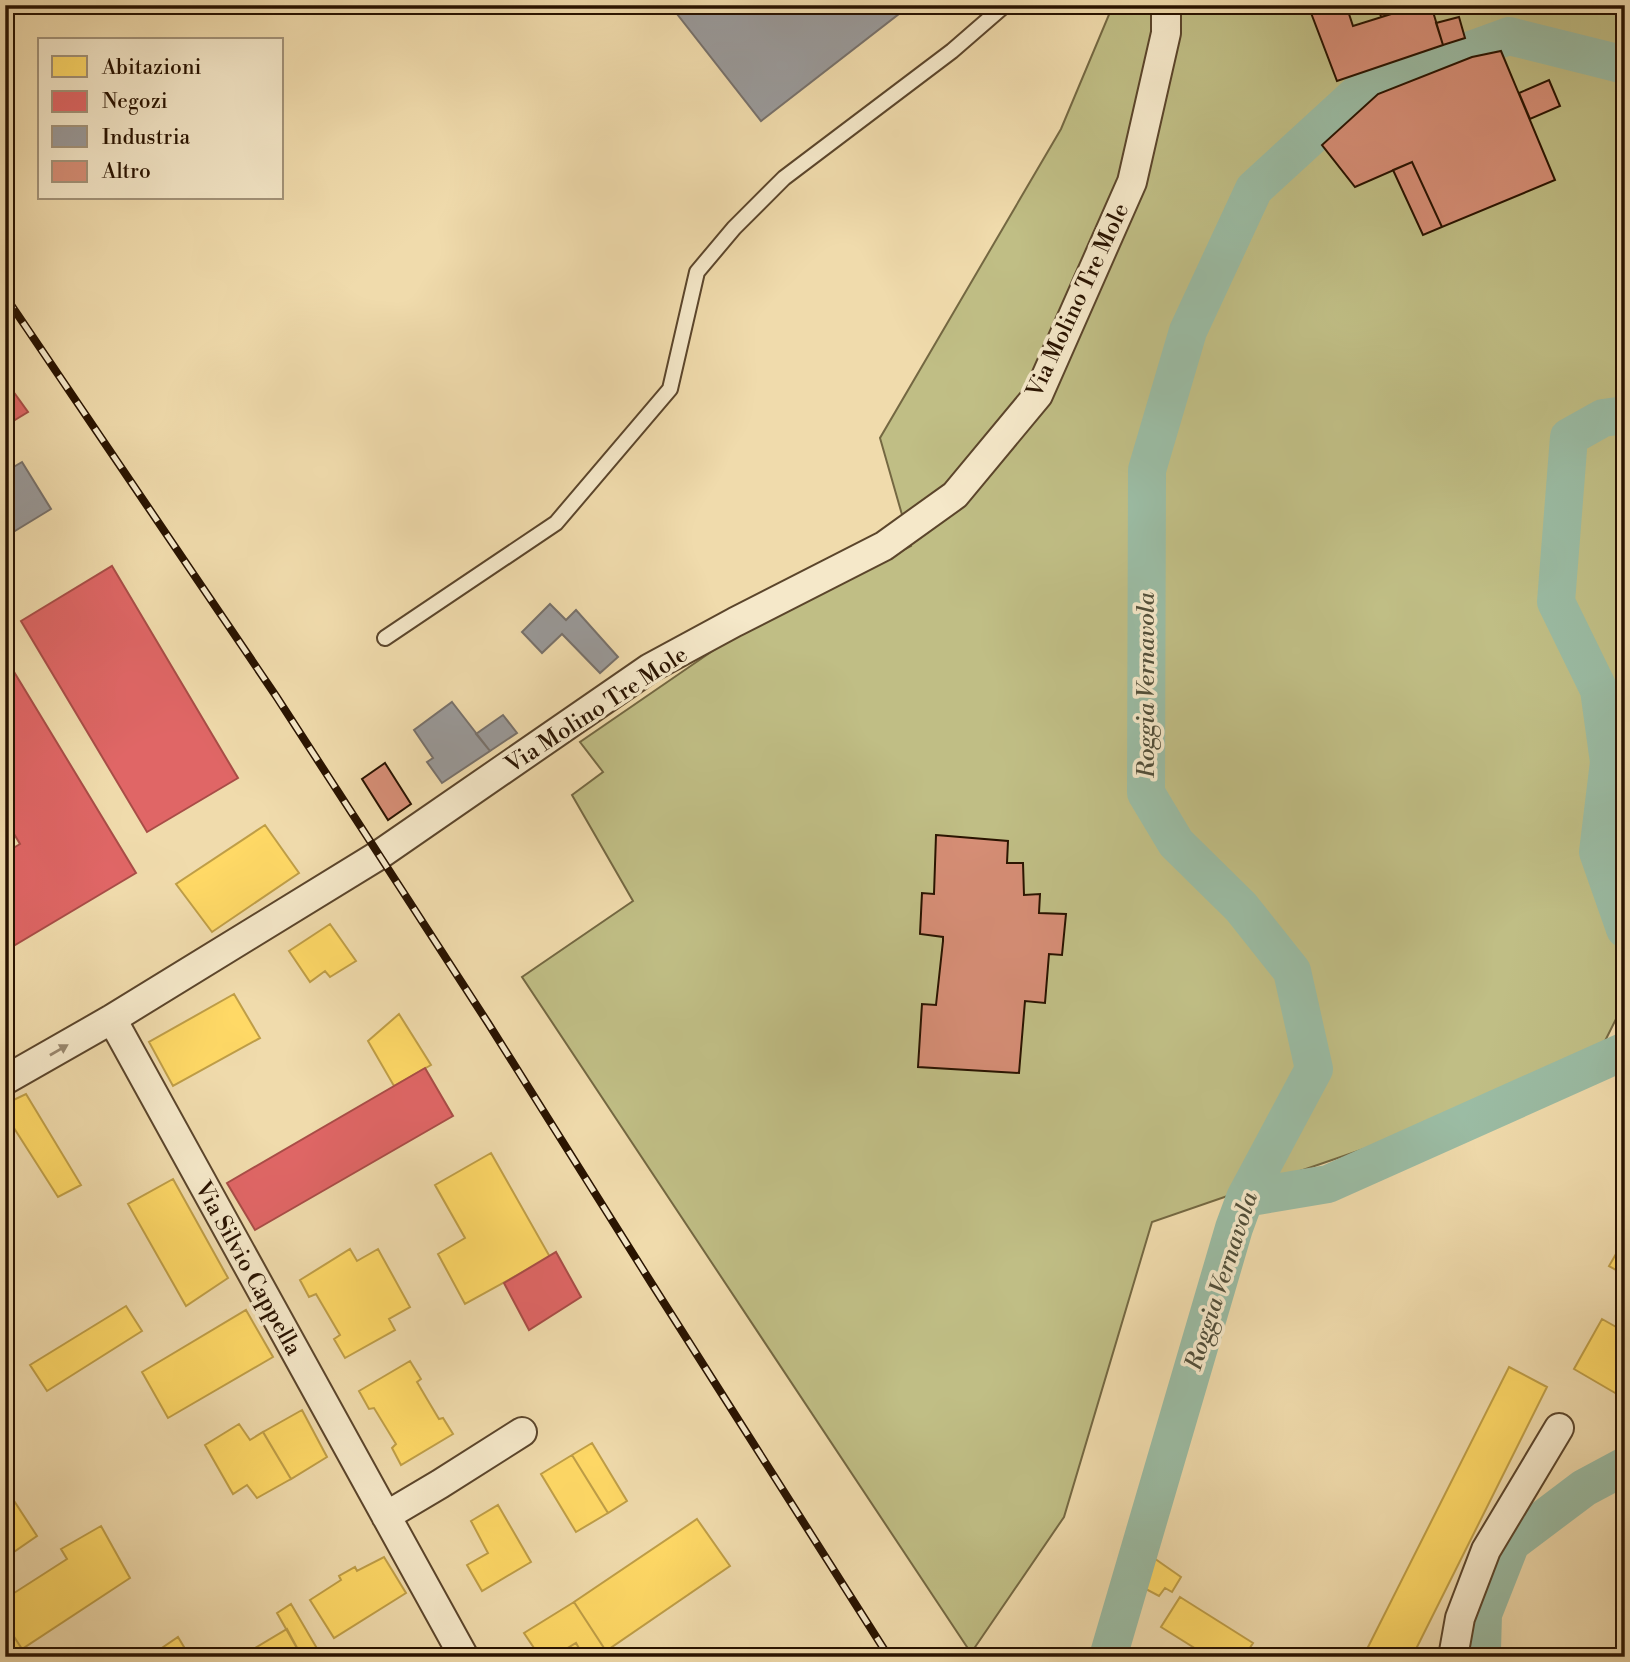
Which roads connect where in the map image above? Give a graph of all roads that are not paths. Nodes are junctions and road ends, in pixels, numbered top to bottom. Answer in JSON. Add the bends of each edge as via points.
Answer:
{"nodes":[{"id":1,"x":1005,"y":5,"type":"edge"},
{"id":2,"x":1166,"y":5,"type":"edge"},
{"id":3,"x":385,"y":638,"type":"dead end"},
{"id":4,"x":112,"y":1019,"type":"junction"},
{"id":5,"x":5,"y":1080,"type":"edge"},
{"id":6,"x":1559,"y":1428,"type":"dead end"},
{"id":7,"x":522,"y":1432,"type":"dead end"},
{"id":8,"x":386,"y":1516,"type":"junction"},
{"id":9,"x":464,"y":1657,"type":"edge"},
{"id":10,"x":1454,"y":1657,"type":"edge"}],
"edges":[{"from":1,"to":3,"type":"lane","via":[[952,51],[784,178],[734,228],[697,272],[670,389],[556,523]]},
{"from":2,"to":4,"type":"street","name":"Via Molino Tre Mole","via":[[1166,33],[1132,182],[1038,395],[955,495],[884,546],[650,668],[379,855]]},
{"from":5,"to":4,"type":"street","name":"Via Molino Tre Mole","one_way":true},
{"from":4,"to":8,"type":"street","name":"Via Silvio Cappella"},
{"from":6,"to":10,"type":"street","via":[[1486,1550],[1460,1618]]},
{"from":7,"to":8,"type":"street"},
{"from":8,"to":9,"type":"street","name":"Via Silvio Cappella"}]}
